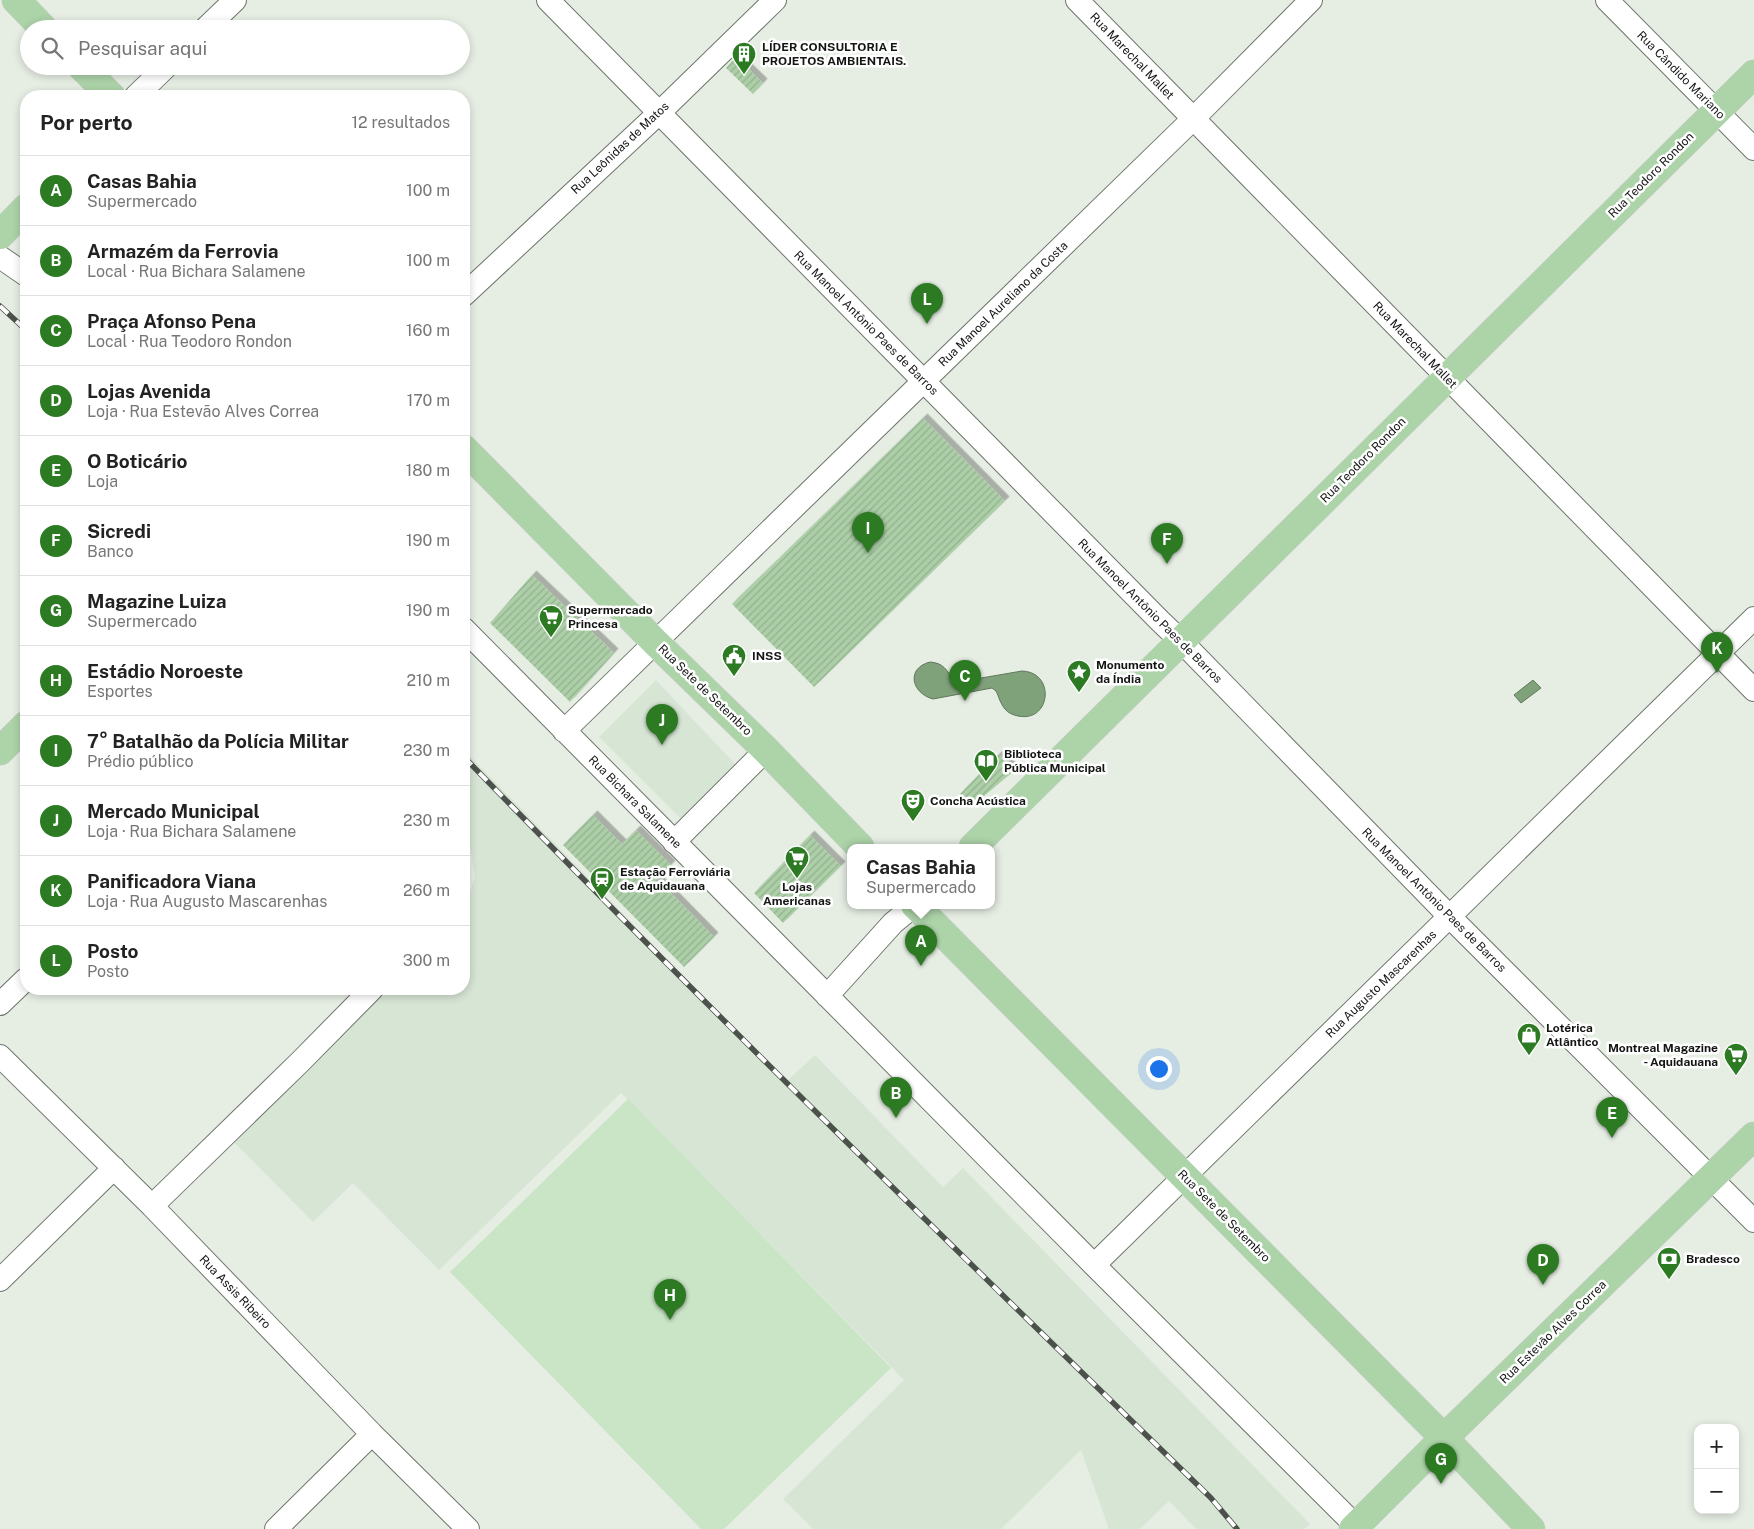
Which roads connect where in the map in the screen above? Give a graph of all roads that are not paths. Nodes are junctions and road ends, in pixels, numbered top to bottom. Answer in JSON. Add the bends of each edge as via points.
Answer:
{"nodes":[{"id":1,"x":16,"y":0,"type":"edge"},
{"id":2,"x":235,"y":0,"type":"edge"},
{"id":3,"x":548,"y":0,"type":"edge"},
{"id":4,"x":775,"y":0,"type":"edge"},
{"id":5,"x":1076,"y":0,"type":"edge"},
{"id":6,"x":1311,"y":0,"type":"edge"},
{"id":7,"x":1607,"y":0,"type":"edge"},
{"id":8,"x":35,"y":20,"type":"edge"},
{"id":9,"x":214,"y":20,"type":"edge"},
{"id":10,"x":1754,"y":74,"type":"edge"},
{"id":11,"x":90,"y":75,"type":"edge"},
{"id":12,"x":158,"y":75,"type":"edge"},
{"id":13,"x":105,"y":90,"type":"edge"},
{"id":14,"x":142,"y":90,"type":"edge"},
{"id":15,"x":1716,"y":111,"type":"junction"},
{"id":16,"x":659,"y":113,"type":"junction"},
{"id":17,"x":1193,"y":119,"type":"junction"},
{"id":18,"x":1754,"y":149,"type":"edge"},
{"id":19,"x":20,"y":214,"type":"edge"},
{"id":20,"x":0,"y":235,"type":"edge"},
{"id":21,"x":0,"y":257,"type":"edge"},
{"id":22,"x":20,"y":271,"type":"edge"},
{"id":23,"x":470,"y":289,"type":"edge"},
{"id":24,"x":1447,"y":377,"type":"junction"},
{"id":25,"x":924,"y":382,"type":"junction"},
{"id":26,"x":470,"y":455,"type":"edge"},
{"id":27,"x":1754,"y":618,"type":"edge"},
{"id":28,"x":470,"y":635,"type":"edge"},
{"id":29,"x":1181,"y":641,"type":"junction"},
{"id":30,"x":656,"y":643,"type":"junction"},
{"id":31,"x":1718,"y":653,"type":"junction"},
{"id":32,"x":1754,"y":690,"type":"edge"},
{"id":33,"x":20,"y":731,"type":"edge"},
{"id":34,"x":564,"y":731,"type":"junction"},
{"id":35,"x":766,"y":750,"type":"junction"},
{"id":36,"x":0,"y":751,"type":"edge"},
{"id":37,"x":674,"y":842,"type":"junction"},
{"id":38,"x":857,"y":844,"type":"edge"},
{"id":39,"x":976,"y":844,"type":"edge"},
{"id":40,"x":910,"y":909,"type":"edge"},
{"id":41,"x":919,"y":909,"type":"edge"},
{"id":42,"x":1450,"y":916,"type":"junction"},
{"id":43,"x":20,"y":985,"type":"edge"},
{"id":44,"x":366,"y":995,"type":"edge"},
{"id":45,"x":827,"y":996,"type":"junction"},
{"id":46,"x":0,"y":1004,"type":"edge"},
{"id":47,"x":0,"y":1056,"type":"edge"},
{"id":48,"x":1754,"y":1136,"type":"edge"},
{"id":49,"x":114,"y":1168,"type":"junction"},
{"id":50,"x":1184,"y":1177,"type":"junction"},
{"id":51,"x":1711,"y":1177,"type":"junction"},
{"id":52,"x":152,"y":1206,"type":"junction"},
{"id":53,"x":1754,"y":1221,"type":"edge"},
{"id":54,"x":1094,"y":1265,"type":"junction"},
{"id":55,"x":0,"y":1280,"type":"edge"},
{"id":56,"x":372,"y":1434,"type":"junction"},
{"id":57,"x":1444,"y":1438,"type":"junction"},
{"id":58,"x":1354,"y":1528,"type":"edge"},
{"id":59,"x":276,"y":1529,"type":"edge"},
{"id":60,"x":468,"y":1529,"type":"edge"},
{"id":61,"x":1531,"y":1529,"type":"edge"}],
"edges":[{"from":1,"to":8,"type":"main road"},
{"from":2,"to":9,"type":"street"},
{"from":3,"to":16,"type":"street","name":"Rua Manoel Antônio Paes de Barros"},
{"from":4,"to":16,"type":"street","name":"Rua Leônidas de Matos"},
{"from":5,"to":17,"type":"street","name":"Rua Marechal Mallet"},
{"from":6,"to":17,"type":"street","name":"Rua Manoel Aureliano da Costa"},
{"from":7,"to":15,"type":"street","name":"Rua Cândido Mariano"},
{"from":10,"to":15,"type":"main road","name":"Rua Teodoro Rondon"},
{"from":11,"to":13,"type":"main road"},
{"from":12,"to":14,"type":"street"},
{"from":15,"to":18,"type":"street","name":"Rua Cândido Mariano"},
{"from":15,"to":24,"type":"main road","name":"Rua Teodoro Rondon"},
{"from":16,"to":23,"type":"street","name":"Rua Leônidas de Matos"},
{"from":16,"to":25,"type":"street","name":"Rua Manoel Antônio Paes de Barros"},
{"from":17,"to":24,"type":"street","name":"Rua Marechal Mallet"},
{"from":17,"to":25,"type":"street","name":"Rua Manoel Aureliano da Costa"},
{"from":19,"to":20,"type":"main road"},
{"from":21,"to":22,"type":"street"},
{"from":24,"to":29,"type":"main road","name":"Rua Teodoro Rondon"},
{"from":24,"to":31,"type":"street","name":"Rua Marechal Mallet"},
{"from":25,"to":29,"type":"street","name":"Rua Manoel Antônio Paes de Barros"},
{"from":25,"to":30,"type":"street","name":"Rua Manoel Aureliano da Costa"},
{"from":26,"to":30,"type":"main road","name":"Rua Sete de Setembro"},
{"from":27,"to":31,"type":"street","name":"Rua Augusto Mascarenhas"},
{"from":28,"to":34,"type":"street","name":"Rua Bichara Salamene"},
{"from":29,"to":39,"type":"main road","name":"Rua Teodoro Rondon"},
{"from":29,"to":42,"type":"street","name":"Rua Manoel Antônio Paes de Barros"},
{"from":30,"to":34,"type":"street","name":"Rua Manoel Aureliano da Costa"},
{"from":30,"to":35,"type":"main road","name":"Rua Sete de Setembro"},
{"from":31,"to":32,"type":"street","name":"Rua Marechal Mallet"},
{"from":31,"to":42,"type":"street","name":"Rua Augusto Mascarenhas"},
{"from":33,"to":36,"type":"main road"},
{"from":34,"to":37,"type":"street","name":"Rua Bichara Salamene"},
{"from":35,"to":37,"type":"street"},
{"from":35,"to":38,"type":"main road","name":"Rua Sete de Setembro"},
{"from":37,"to":45,"type":"street","name":"Rua Bichara Salamene"},
{"from":40,"to":45,"type":"street"},
{"from":41,"to":50,"type":"main road","name":"Rua Sete de Setembro"},
{"from":42,"to":50,"type":"street","name":"Rua Augusto Mascarenhas"},
{"from":42,"to":51,"type":"street","name":"Rua Manoel Antônio Paes de Barros"},
{"from":43,"to":46,"type":"street"},
{"from":44,"to":52,"type":"street"},
{"from":45,"to":54,"type":"street","name":"Rua Bichara Salamene"},
{"from":47,"to":49,"type":"street","name":"Rua Assis Ribeiro"},
{"from":48,"to":51,"type":"main road","name":"Rua Estevão Alves Correa"},
{"from":49,"to":52,"type":"street","name":"Rua Assis Ribeiro"},
{"from":49,"to":55,"type":"street"},
{"from":50,"to":54,"type":"street","name":"Rua Augusto Mascarenhas"},
{"from":50,"to":57,"type":"main road","name":"Rua Sete de Setembro"},
{"from":51,"to":53,"type":"street","name":"Rua Manoel Antônio Paes de Barros"},
{"from":51,"to":57,"type":"main road","name":"Rua Estevão Alves Correa"},
{"from":52,"to":56,"type":"street","name":"Rua Assis Ribeiro"},
{"from":54,"to":58,"type":"street","name":"Rua Bichara Salamene"},
{"from":56,"to":59,"type":"street"},
{"from":56,"to":60,"type":"street","name":"Rua Assis Ribeiro"},
{"from":57,"to":58,"type":"main road","name":"Rua Estevão Alves Correa"},
{"from":57,"to":61,"type":"main road","name":"Rua Sete de Setembro"}]}
